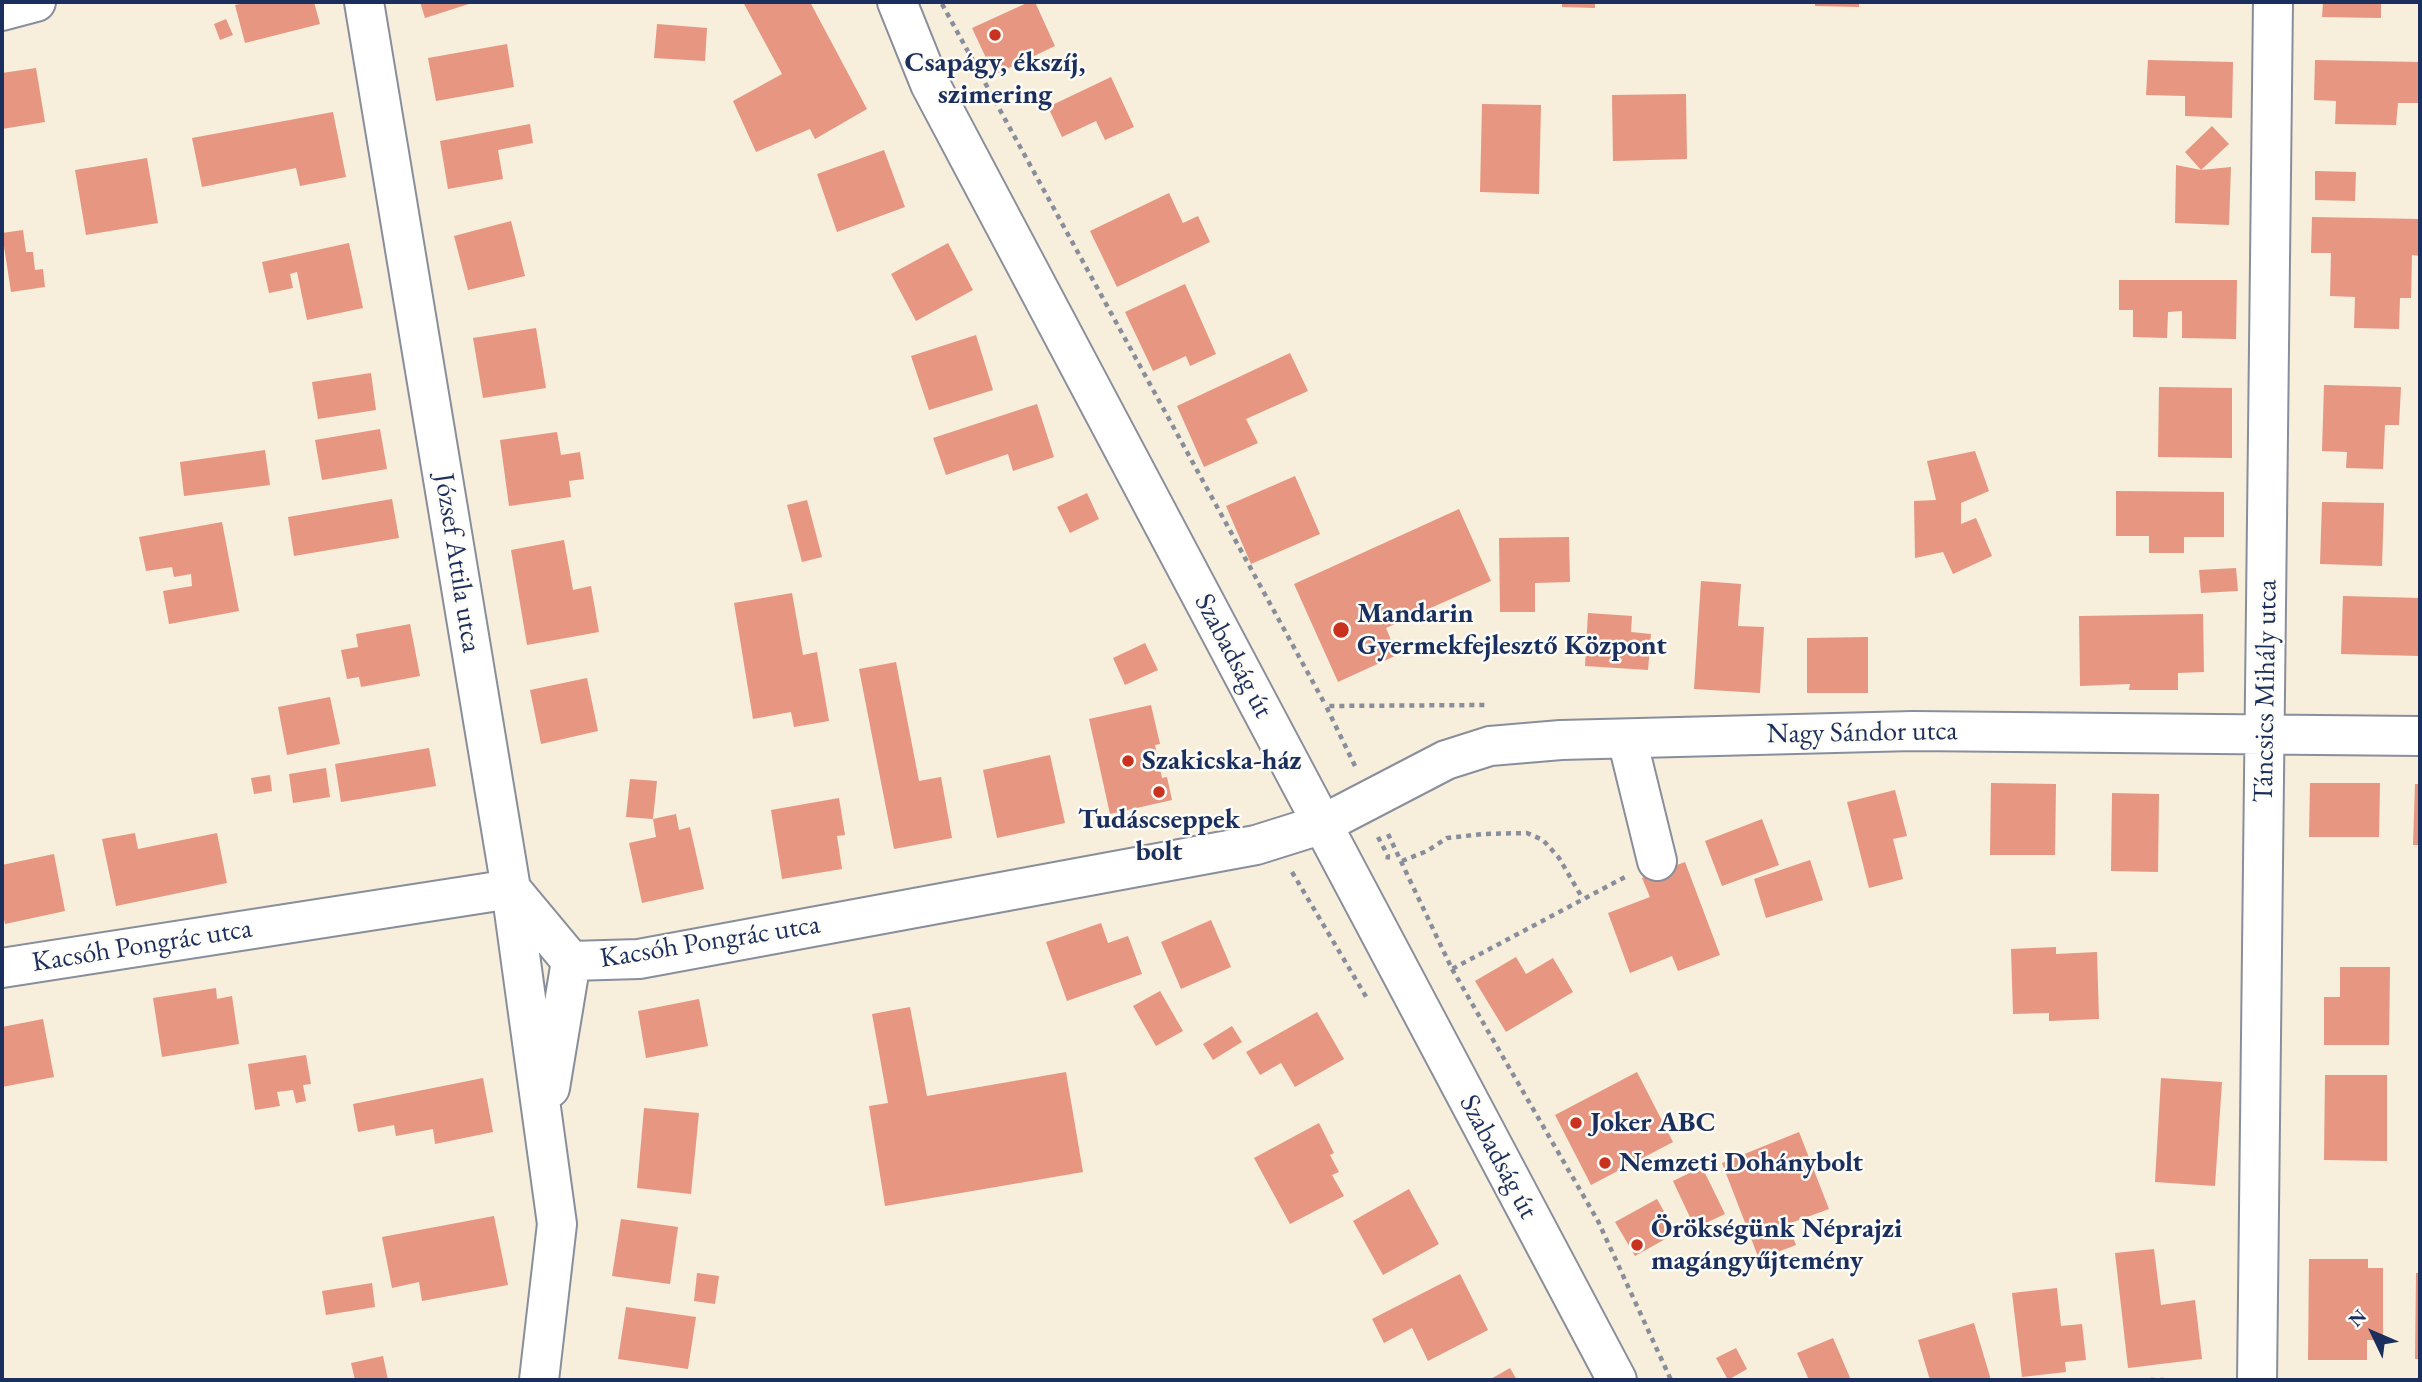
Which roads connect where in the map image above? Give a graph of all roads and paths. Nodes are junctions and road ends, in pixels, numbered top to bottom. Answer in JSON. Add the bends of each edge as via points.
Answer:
{"nodes":[{"id":1,"x":36,"y":2,"type":"edge"},
{"id":2,"x":363,"y":2,"type":"edge"},
{"id":3,"x":897,"y":2,"type":"edge"},
{"id":4,"x":941,"y":2,"type":"edge"},
{"id":5,"x":2273,"y":2,"type":"edge"},
{"id":6,"x":2,"y":11,"type":"edge"},
{"id":7,"x":1493,"y":705,"type":"dead end"},
{"id":8,"x":1326,"y":706,"type":"junction"},
{"id":9,"x":2265,"y":735,"type":"junction"},
{"id":10,"x":2420,"y":736,"type":"edge"},
{"id":11,"x":1627,"y":739,"type":"junction"},
{"id":12,"x":1372,"y":800,"type":"junction"},
{"id":13,"x":1323,"y":824,"type":"junction"},
{"id":14,"x":1657,"y":860,"type":"joint"},
{"id":15,"x":1402,"y":861,"type":"junction"},
{"id":16,"x":511,"y":888,"type":"junction"},
{"id":17,"x":1583,"y":899,"type":"junction"},
{"id":18,"x":571,"y":961,"type":"junction"},
{"id":19,"x":2,"y":968,"type":"edge"},
{"id":20,"x":1452,"y":968,"type":"junction"},
{"id":21,"x":544,"y":1124,"type":"junction"},
{"id":22,"x":539,"y":1380,"type":"edge"},
{"id":23,"x":1617,"y":1380,"type":"edge"},
{"id":24,"x":1671,"y":1380,"type":"edge"},
{"id":25,"x":2150,"y":1380,"type":"edge"},
{"id":26,"x":2164,"y":1380,"type":"edge"},
{"id":27,"x":2257,"y":1380,"type":"edge"}],
"edges":[{"from":1,"to":6,"type":"street"},
{"from":2,"to":16,"type":"street","name":"József Attila utca"},
{"from":3,"to":13,"type":"street","name":"Szabadság út","via":[[930,84]]},
{"from":4,"to":8,"type":"path"},
{"from":5,"to":9,"type":"street","name":"Táncsics Mihály utca"},
{"from":7,"to":8,"type":"path"},
{"from":8,"to":12,"type":"path"},
{"from":9,"to":10,"type":"street","name":"Nagy Sándor utca"},
{"from":9,"to":11,"type":"street","name":"Nagy Sándor utca","via":[[1913,731]]},
{"from":9,"to":27,"type":"street","name":"Táncsics Mihály utca"},
{"from":11,"to":12,"type":"street","name":"Nagy Sándor utca","via":[[1490,746],[1446,760]]},
{"from":11,"to":14,"type":"street"},
{"from":12,"to":13,"type":"street","name":"Nagy Sándor utca"},
{"from":12,"to":15,"type":"path"},
{"from":13,"to":18,"type":"street","name":"Kacsóh Pongrác utca","via":[[1256,845],[652,956]]},
{"from":13,"to":23,"type":"street","name":"Szabadság út"},
{"from":14,"to":17,"type":"path"},
{"from":15,"to":17,"type":"path","via":[[1447,838],[1527,833],[1543,839]]},
{"from":15,"to":20,"type":"path"},
{"from":16,"to":18,"type":"street","name":"Kacsóh Pongrác utca"},
{"from":16,"to":19,"type":"street","name":"Kacsóh Pongrác utca"},
{"from":16,"to":21,"type":"street","name":"József Attila utca"},
{"from":17,"to":20,"type":"path"},
{"from":18,"to":21,"type":"street","name":"József Attila utca"},
{"from":20,"to":24,"type":"path","via":[[1598,1221]]},
{"from":21,"to":22,"type":"street","name":"József Attila utca","via":[[557,1224]]},
{"from":25,"to":26,"type":"path"}]}
